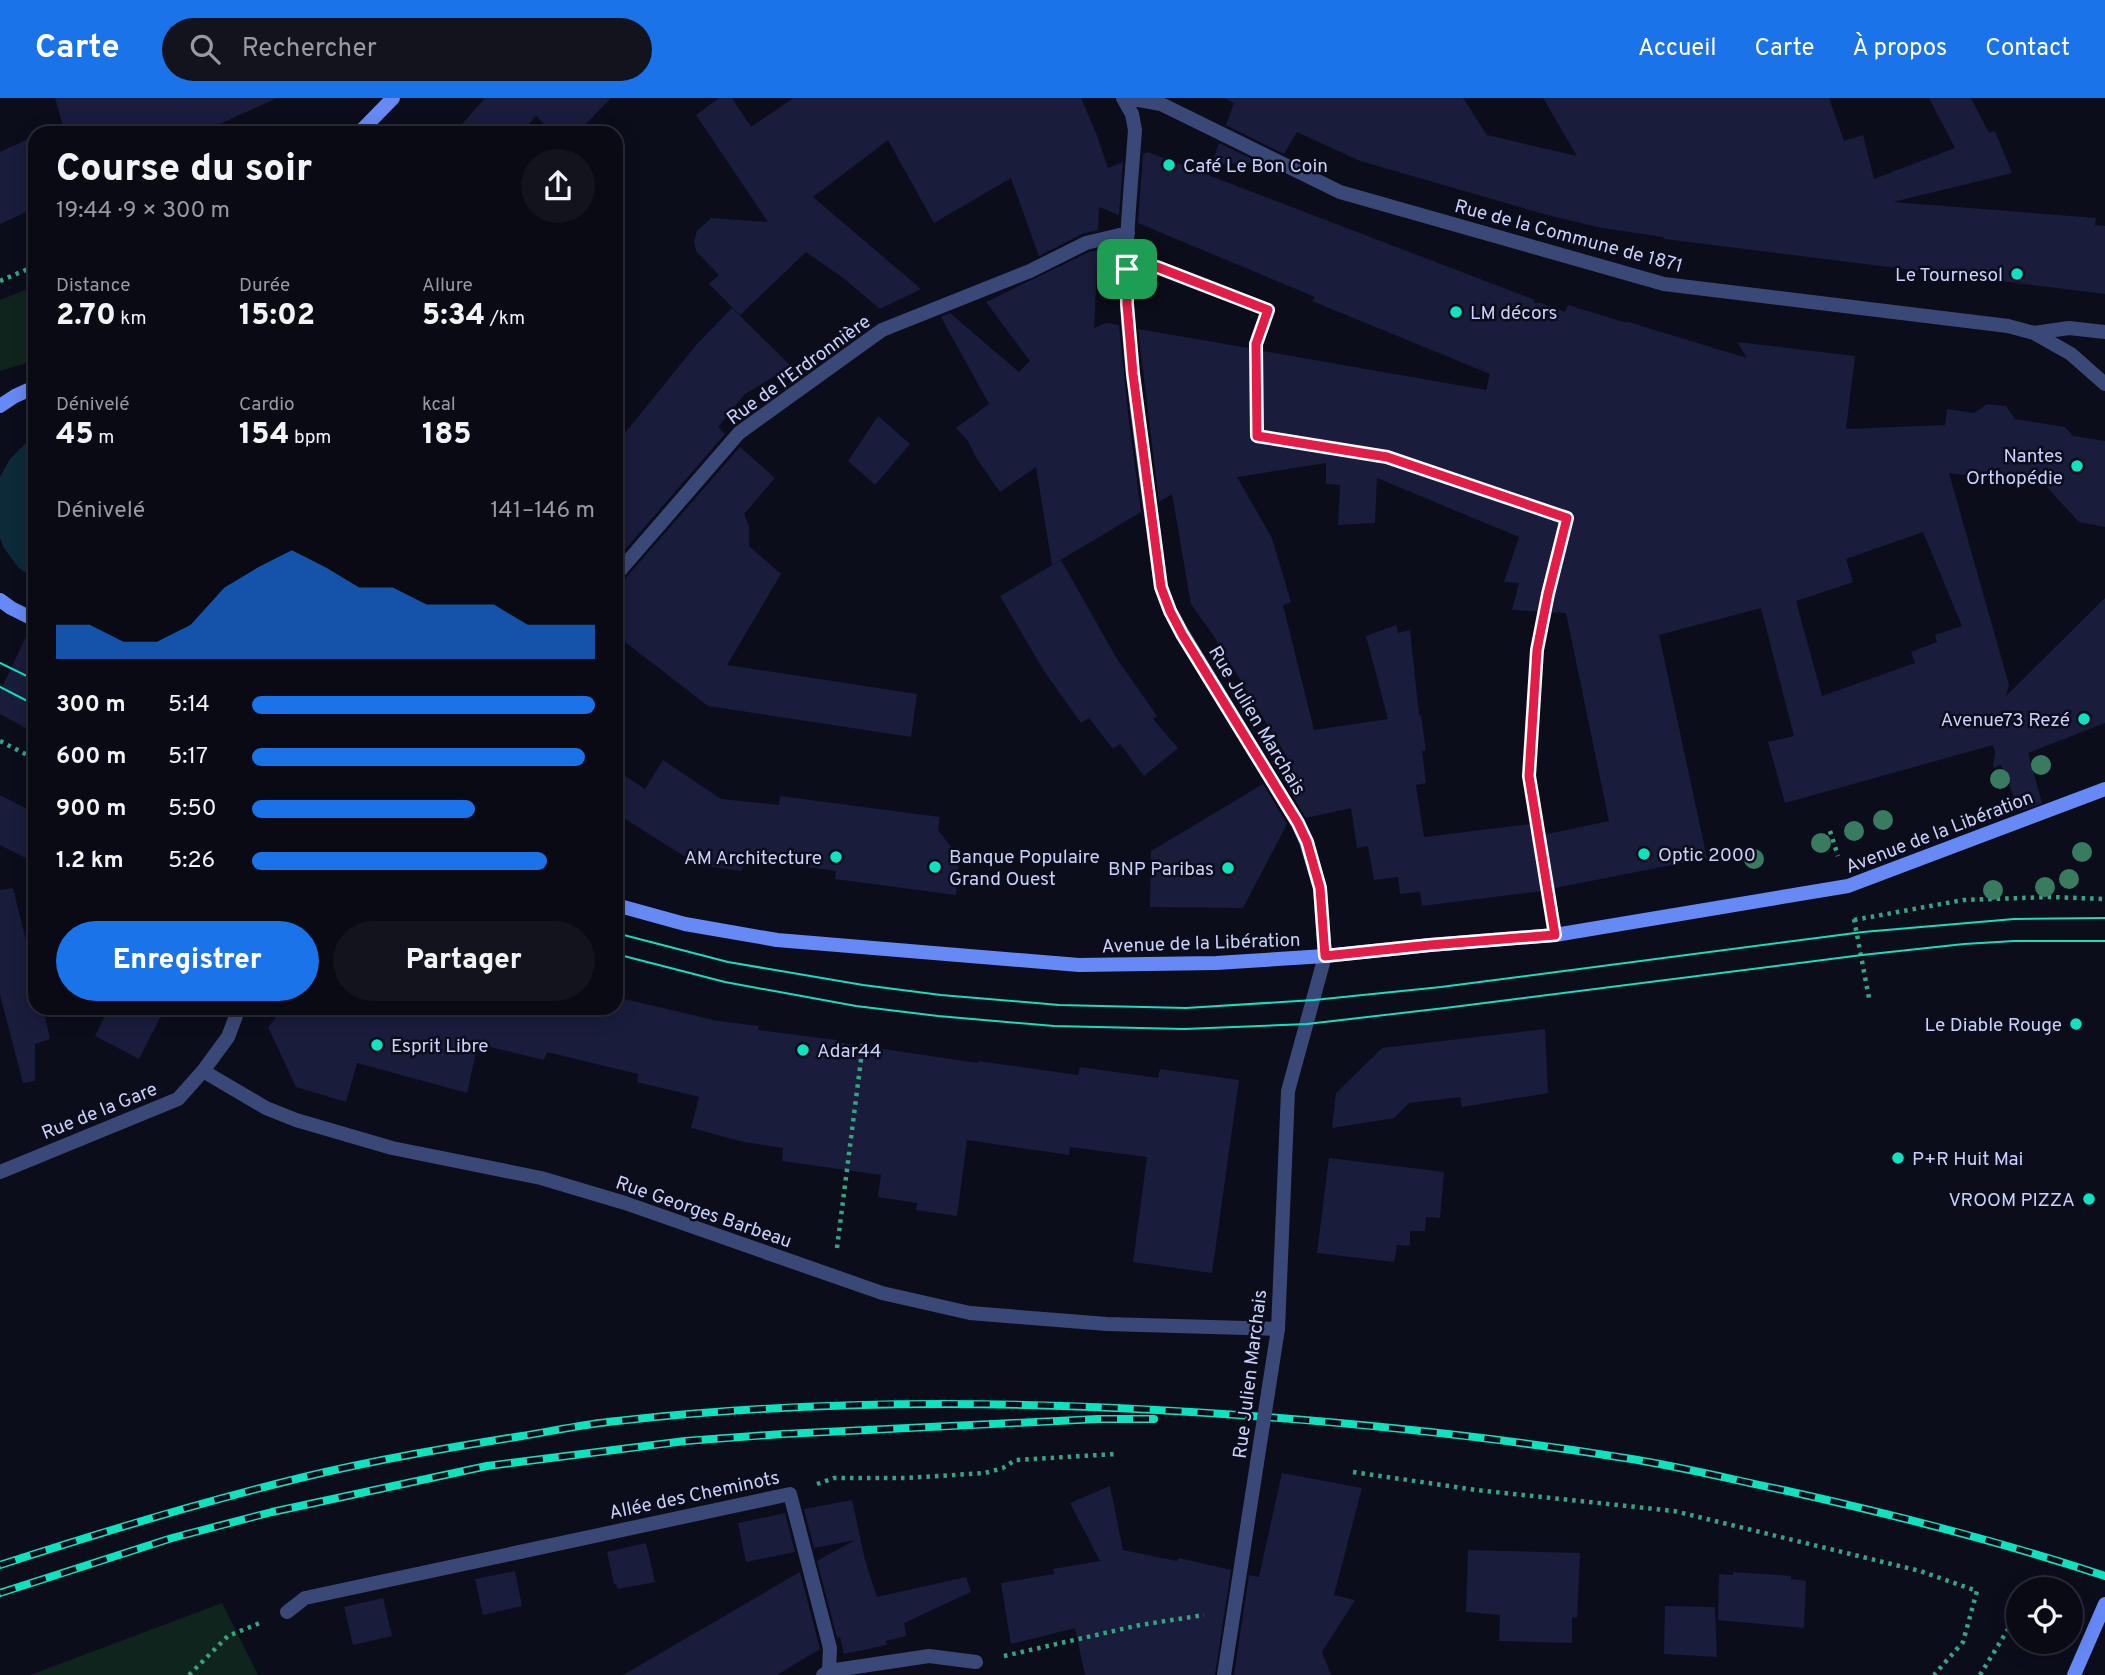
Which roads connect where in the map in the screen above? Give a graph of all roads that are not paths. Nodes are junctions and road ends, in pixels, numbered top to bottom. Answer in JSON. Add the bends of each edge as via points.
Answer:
{"nodes":[{"id":1,"x":393,"y":98,"type":"edge"},
{"id":2,"x":1126,"y":98,"type":"edge"},
{"id":3,"x":366,"y":126,"type":"edge"},
{"id":4,"x":1128,"y":233,"type":"junction"},
{"id":5,"x":1127,"y":269,"type":"junction"},
{"id":6,"x":2105,"y":332,"type":"edge"},
{"id":7,"x":2034,"y":333,"type":"junction"},
{"id":8,"x":1256,"y":344,"type":"road end"},
{"id":9,"x":2105,"y":384,"type":"edge"},
{"id":10,"x":28,"y":390,"type":"edge"},
{"id":11,"x":0,"y":406,"type":"edge"},
{"id":12,"x":623,"y":567,"type":"edge"},
{"id":13,"x":0,"y":600,"type":"edge"},
{"id":14,"x":28,"y":616,"type":"edge"},
{"id":15,"x":2105,"y":789,"type":"edge"},
{"id":16,"x":623,"y":907,"type":"edge"},
{"id":17,"x":1325,"y":956,"type":"junction"},
{"id":18,"x":236,"y":1015,"type":"edge"},
{"id":19,"x":203,"y":1071,"type":"junction"},
{"id":20,"x":0,"y":1172,"type":"edge"},
{"id":21,"x":1278,"y":1329,"type":"junction"},
{"id":22,"x":2105,"y":1604,"type":"edge"},
{"id":23,"x":287,"y":1612,"type":"road end"},
{"id":24,"x":976,"y":1662,"type":"road end"},
{"id":25,"x":826,"y":1673,"type":"edge"},
{"id":26,"x":1224,"y":1675,"type":"edge"},
{"id":27,"x":2074,"y":1675,"type":"edge"}],
"edges":[{"from":1,"to":3,"type":"street"},
{"from":2,"to":4,"type":"street","name":"Rue Julien Marchais","via":[[1135,130]]},
{"from":2,"to":7,"type":"street","name":"Rue de la Commune de 1871","via":[[1161,104],[1340,192],[1664,284],[2008,326]]},
{"from":4,"to":5,"type":"street","name":"Rue Julien Marchais"},
{"from":4,"to":12,"type":"street","name":"Rue de l'Erdronnière","via":[[1086,243],[1030,271],[882,330],[739,433]]},
{"from":5,"to":8,"type":"street","via":[[1157,267],[1268,310]]},
{"from":5,"to":17,"type":"street","name":"Rue Julien Marchais","via":[[1133,374],[1161,587],[1182,634],[1307,842],[1320,888]]},
{"from":6,"to":7,"type":"street","name":"Rue de la Commune de 1871","via":[[2069,328]]},
{"from":7,"to":9,"type":"street","via":[[2071,354]]},
{"from":10,"to":11,"type":"street"},
{"from":13,"to":14,"type":"street"},
{"from":15,"to":17,"type":"street","name":"Avenue de la Libération","via":[[1848,886],[1555,935]]},
{"from":16,"to":17,"type":"street","name":"Avenue de la Libération","via":[[777,940],[1079,965]]},
{"from":17,"to":21,"type":"street","name":"Rue Julien Marchais","via":[[1288,1091]]},
{"from":18,"to":19,"type":"street","via":[[228,1037]]},
{"from":19,"to":20,"type":"street","name":"Rue de la Gare","via":[[178,1099]]},
{"from":19,"to":21,"type":"street","name":"Rue Georges Barbeau","via":[[266,1108],[296,1119],[392,1148],[541,1178],[882,1293],[970,1313],[1107,1324]]},
{"from":21,"to":26,"type":"street","name":"Rue Julien Marchais","bridge":true},
{"from":22,"to":27,"type":"street","bridge":true},
{"from":23,"to":25,"type":"street","name":"Allée des Cheminots","via":[[305,1598],[790,1494],[830,1648]]},
{"from":24,"to":25,"type":"street","via":[[929,1656]]}]}
